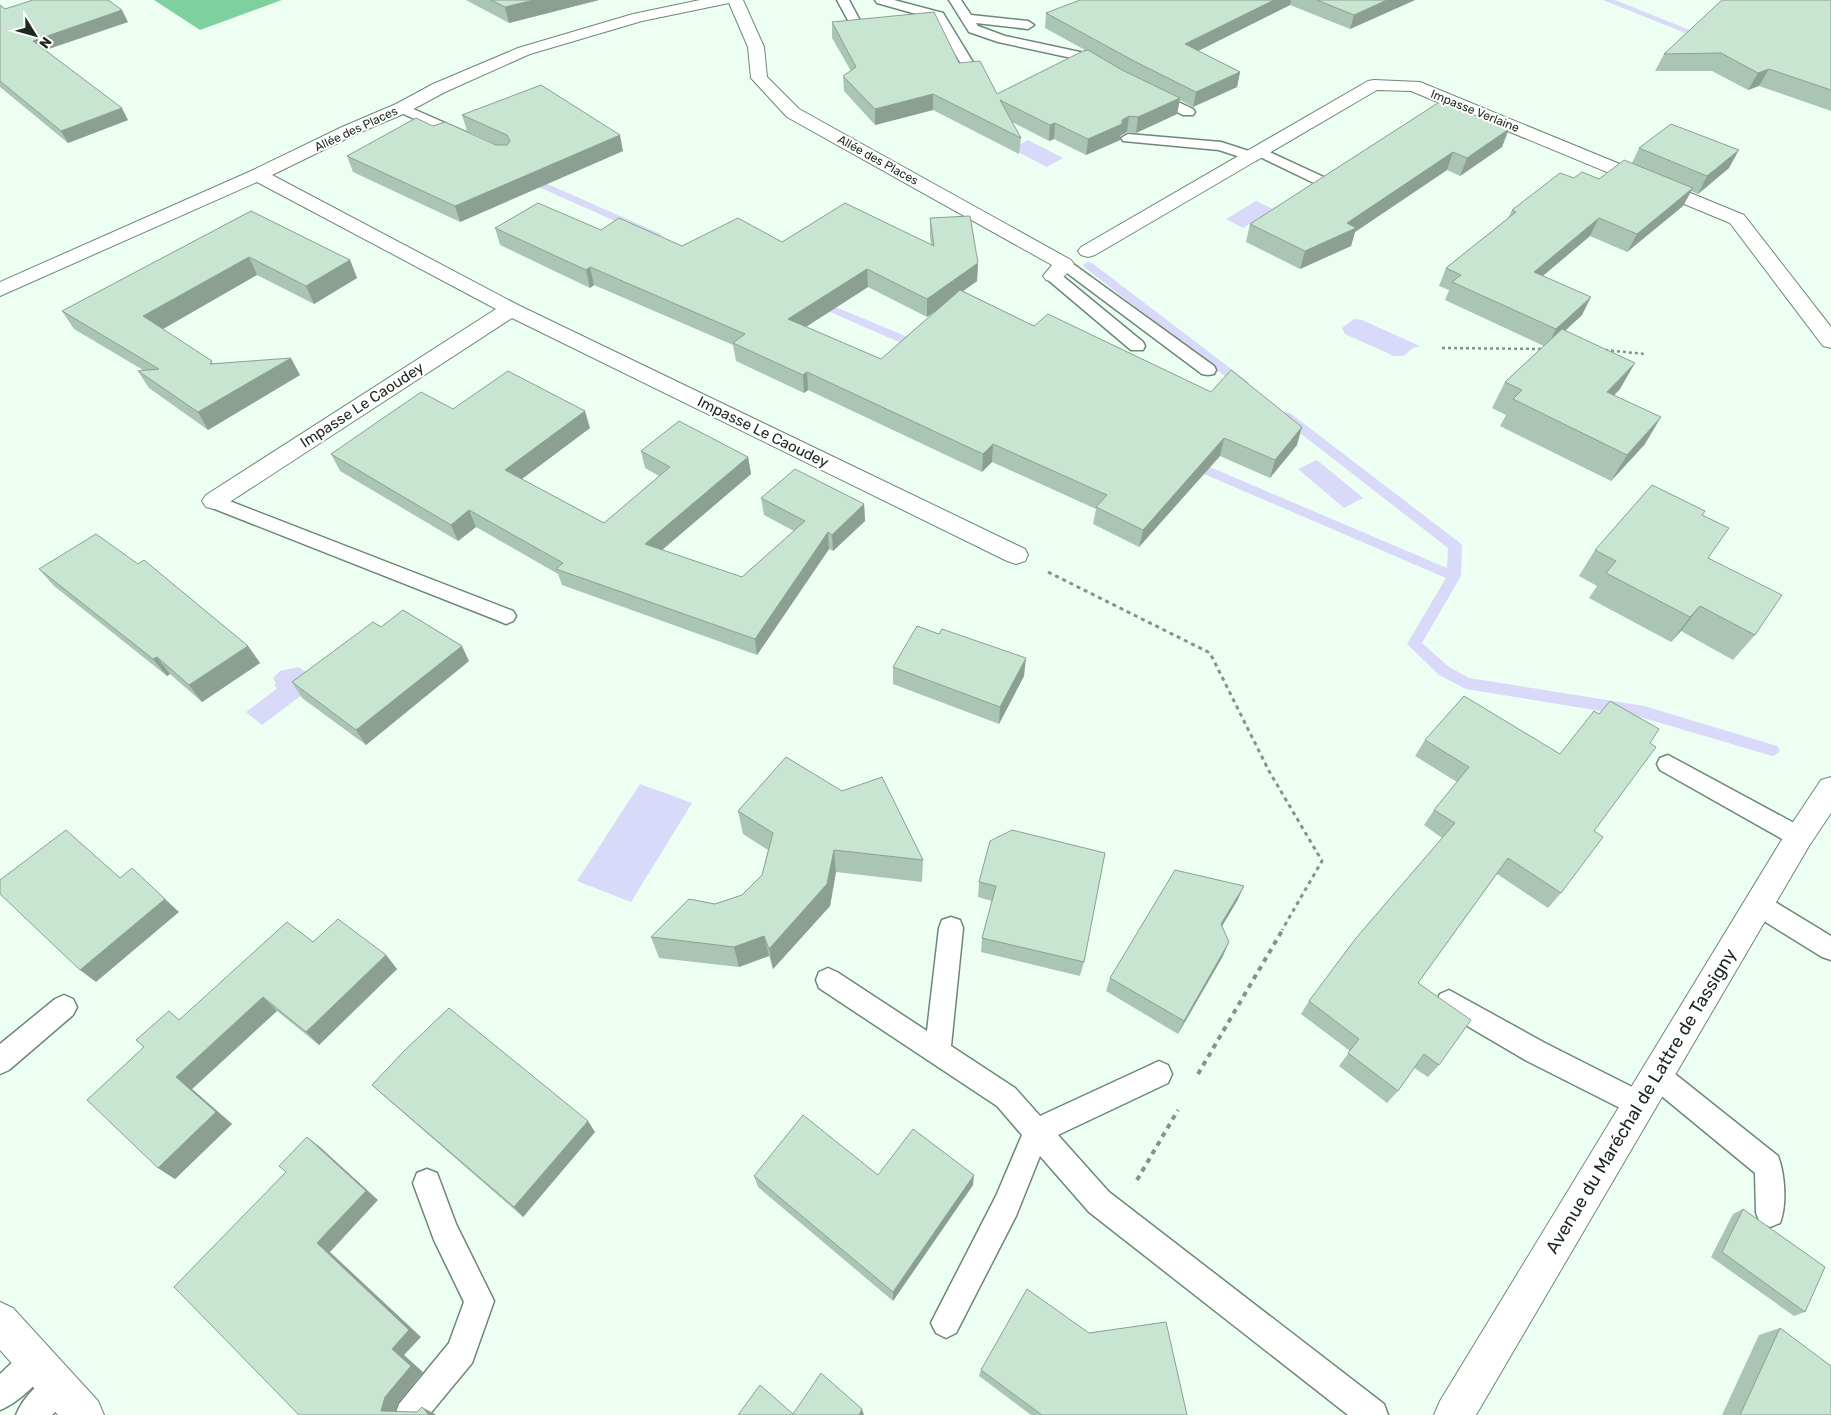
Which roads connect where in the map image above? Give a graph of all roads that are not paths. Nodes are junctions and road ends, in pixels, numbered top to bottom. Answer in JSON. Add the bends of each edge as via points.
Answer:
{"nodes":[{"id":1,"x":723,"y":0,"type":"edge"},
{"id":2,"x":735,"y":0,"type":"edge"},
{"id":3,"x":843,"y":0,"type":"edge"},
{"id":4,"x":881,"y":0,"type":"edge"},
{"id":5,"x":954,"y":0,"type":"edge"},
{"id":6,"x":966,"y":18,"type":"junction"},
{"id":7,"x":1028,"y":25,"type":"dead end"},
{"id":8,"x":859,"y":30,"type":"edge"},
{"id":9,"x":968,"y":64,"type":"edge"},
{"id":10,"x":1109,"y":71,"type":"edge"},
{"id":11,"x":1144,"y":90,"type":"edge"},
{"id":12,"x":402,"y":108,"type":"junction"},
{"id":13,"x":1188,"y":112,"type":"dead end"},
{"id":14,"x":1128,"y":138,"type":"edge"},
{"id":15,"x":480,"y":144,"type":"edge"},
{"id":16,"x":1257,"y":155,"type":"junction"},
{"id":17,"x":258,"y":175,"type":"junction"},
{"id":18,"x":1323,"y":182,"type":"edge"},
{"id":19,"x":1088,"y":252,"type":"dead end"},
{"id":20,"x":1058,"y":270,"type":"junction"},
{"id":21,"x":0,"y":290,"type":"edge"},
{"id":22,"x":511,"y":310,"type":"junction"},
{"id":23,"x":1831,"y":341,"type":"edge"},
{"id":24,"x":1137,"y":346,"type":"dead end"},
{"id":25,"x":1208,"y":370,"type":"dead end"},
{"id":26,"x":214,"y":501,"type":"joint"},
{"id":27,"x":1016,"y":555,"type":"road end"},
{"id":28,"x":506,"y":616,"type":"dead end"},
{"id":29,"x":1668,"y":764,"type":"dead end"},
{"id":30,"x":1831,"y":789,"type":"edge"},
{"id":31,"x":1799,"y":837,"type":"junction"},
{"id":32,"x":1759,"y":905,"type":"junction"},
{"id":33,"x":952,"y":928,"type":"dead end"},
{"id":34,"x":1831,"y":949,"type":"edge"},
{"id":35,"x":828,"y":980,"type":"dead end"},
{"id":36,"x":1449,"y":1002,"type":"edge"},
{"id":37,"x":64,"y":1007,"type":"dead end"},
{"id":38,"x":938,"y":1052,"type":"junction"},
{"id":39,"x":0,"y":1062,"type":"edge"},
{"id":40,"x":1159,"y":1074,"type":"dead end"},
{"id":41,"x":1656,"y":1076,"type":"junction"},
{"id":42,"x":1639,"y":1104,"type":"junction"},
{"id":43,"x":1037,"y":1131,"type":"junction"},
{"id":44,"x":427,"y":1183,"type":"dead end"},
{"id":45,"x":1770,"y":1213,"type":"dead end"},
{"id":46,"x":0,"y":1321,"type":"edge"},
{"id":47,"x":946,"y":1323,"type":"dead end"},
{"id":48,"x":47,"y":1374,"type":"junction"},
{"id":49,"x":0,"y":1395,"type":"edge"},
{"id":50,"x":31,"y":1415,"type":"edge"},
{"id":51,"x":84,"y":1415,"type":"edge"},
{"id":52,"x":410,"y":1415,"type":"edge"},
{"id":53,"x":1373,"y":1415,"type":"edge"},
{"id":54,"x":1454,"y":1415,"type":"edge"}],
"edges":[{"from":1,"to":12,"type":"street","name":"Allée des Places","via":[[638,17],[524,51]]},
{"from":2,"to":20,"type":"street","name":"Allée des Places","via":[[756,46],[759,78],[793,113]]},
{"from":3,"to":8,"type":"lane"},
{"from":4,"to":9,"type":"lane","via":[[939,16]]},
{"from":5,"to":6,"type":"lane"},
{"from":6,"to":7,"type":"lane"},
{"from":6,"to":10,"type":"lane","via":[[973,29],[1002,39],[1084,57]]},
{"from":11,"to":13,"type":"lane"},
{"from":12,"to":15,"type":"lane"},
{"from":12,"to":17,"type":"street","name":"Allée des Places"},
{"from":14,"to":16,"type":"lane","via":[[1220,146]]},
{"from":16,"to":18,"type":"lane"},
{"from":16,"to":19,"type":"street","name":"Impasse Verlaine"},
{"from":16,"to":23,"type":"street","name":"Impasse Verlaine","via":[[1374,85],[1414,86],[1737,219]]},
{"from":17,"to":21,"type":"street","name":"Allée des Places"},
{"from":17,"to":22,"type":"street","name":"Impasse Le Caoudey"},
{"from":20,"to":24,"type":"lane"},
{"from":20,"to":25,"type":"lane"},
{"from":22,"to":26,"type":"street","name":"Impasse Le Caoudey"},
{"from":22,"to":27,"type":"street","name":"Impasse Le Caoudey"},
{"from":26,"to":28,"type":"lane"},
{"from":29,"to":31,"type":"lane"},
{"from":30,"to":31,"type":"street","name":"Avenue du Maréchal de Lattre de Tassigny"},
{"from":31,"to":32,"type":"street","name":"Avenue du Maréchal de Lattre de Tassigny"},
{"from":32,"to":34,"type":"lane"},
{"from":32,"to":41,"type":"street","name":"Avenue du Maréchal de Lattre de Tassigny"},
{"from":33,"to":38,"type":"lane"},
{"from":35,"to":38,"type":"lane"},
{"from":36,"to":42,"type":"lane","via":[[1536,1052]]},
{"from":37,"to":39,"type":"lane"},
{"from":38,"to":43,"type":"lane","via":[[1006,1097]]},
{"from":40,"to":43,"type":"lane"},
{"from":41,"to":42,"type":"street","name":"Avenue du Maréchal de Lattre de Tassigny"},
{"from":41,"to":45,"type":"lane","via":[[1768,1166]]},
{"from":42,"to":54,"type":"street","name":"Avenue du Maréchal de Lattre de Tassigny"},
{"from":43,"to":47,"type":"lane","via":[[1006,1206]]},
{"from":43,"to":53,"type":"lane","via":[[1099,1202]]},
{"from":44,"to":52,"type":"lane","via":[[444,1230],[479,1301],[461,1352]]},
{"from":46,"to":48,"type":"street"},
{"from":48,"to":49,"type":"lane"},
{"from":48,"to":50,"type":"lane"},
{"from":48,"to":51,"type":"street"}]}
